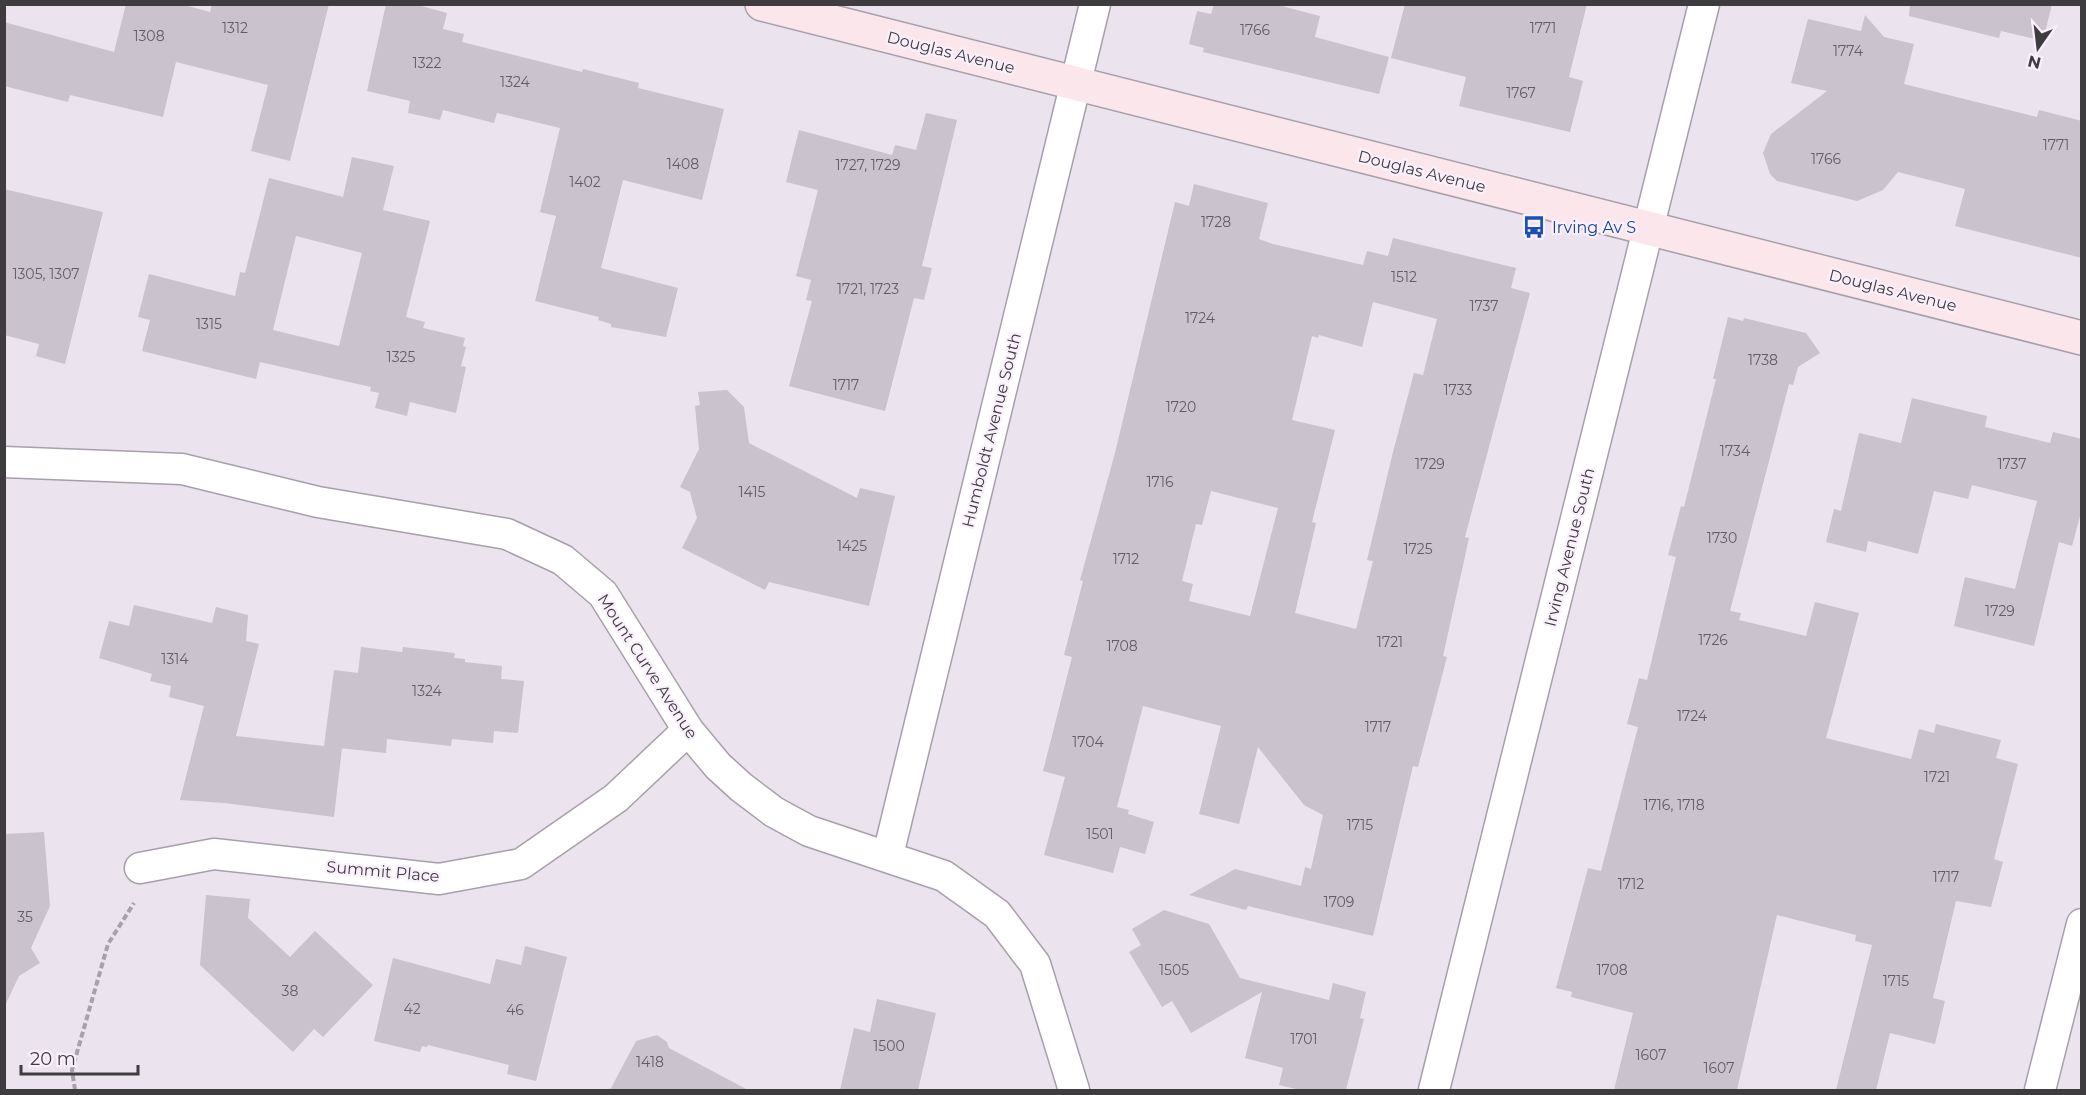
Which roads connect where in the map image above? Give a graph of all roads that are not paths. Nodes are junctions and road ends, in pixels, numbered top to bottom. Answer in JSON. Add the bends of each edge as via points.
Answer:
{"nodes":[{"id":1,"x":762,"y":4,"type":"edge"},
{"id":2,"x":1095,"y":4,"type":"edge"},
{"id":3,"x":1704,"y":4,"type":"edge"},
{"id":4,"x":1075,"y":84,"type":"junction"},
{"id":5,"x":1648,"y":228,"type":"junction"},
{"id":6,"x":2082,"y":338,"type":"edge"},
{"id":7,"x":4,"y":462,"type":"edge"},
{"id":8,"x":688,"y":730,"type":"junction"},
{"id":9,"x":888,"y":855,"type":"junction"},
{"id":10,"x":149,"y":866,"type":"road end"},
{"id":11,"x":2082,"y":924,"type":"edge"},
{"id":12,"x":1074,"y":1090,"type":"edge"},
{"id":13,"x":1434,"y":1090,"type":"edge"},
{"id":14,"x":2040,"y":1090,"type":"edge"}],
"edges":[{"from":1,"to":4,"type":"street","name":"Douglas Avenue"},
{"from":2,"to":4,"type":"street","name":"Humboldt Avenue South"},
{"from":3,"to":5,"type":"street","name":"Irving Avenue South"},
{"from":4,"to":5,"type":"street","name":"Douglas Avenue"},
{"from":4,"to":9,"type":"street","name":"Humboldt Avenue South"},
{"from":5,"to":6,"type":"street","name":"Douglas Avenue"},
{"from":5,"to":13,"type":"street","name":"Irving Avenue South"},
{"from":7,"to":8,"type":"street","name":"Mount Curve Avenue","via":[[182,469],[318,502],[507,534],[563,560],[603,594]]},
{"from":8,"to":9,"type":"street","name":"Mount Curve Avenue","via":[[718,766],[774,812],[809,831]]},
{"from":8,"to":10,"type":"street","name":"Summit Place","via":[[616,798],[521,864],[439,879],[214,854]]},
{"from":9,"to":12,"type":"street","name":"Mount Curve Avenue","via":[[944,876],[997,914],[1035,964]]},
{"from":11,"to":14,"type":"street"}]}
